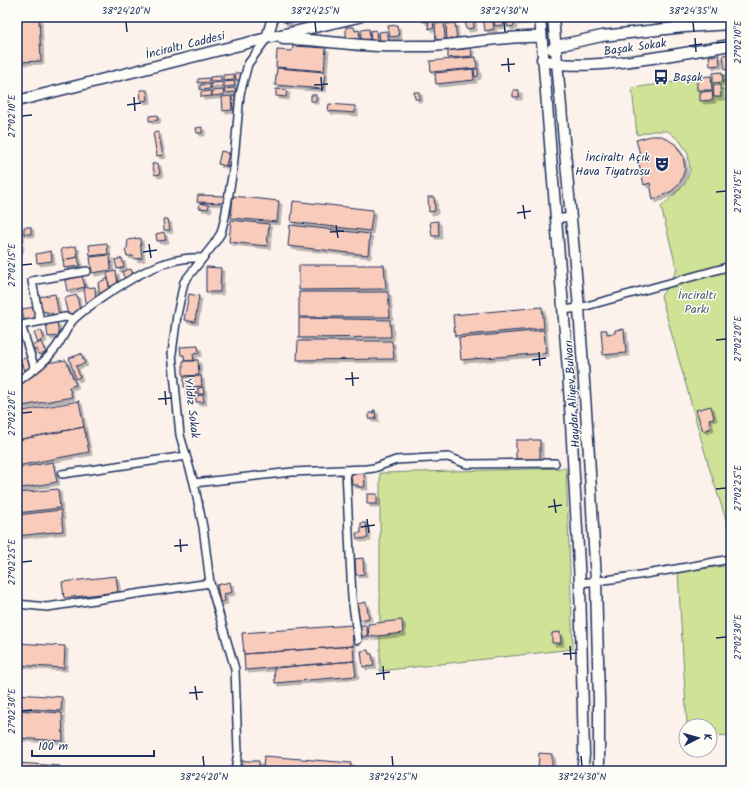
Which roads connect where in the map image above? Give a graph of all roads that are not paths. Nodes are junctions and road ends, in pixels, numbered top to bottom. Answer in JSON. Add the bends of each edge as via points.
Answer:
{"nodes":[{"id":1,"x":273,"y":17,"type":"edge"},
{"id":2,"x":359,"y":17,"type":"edge"},
{"id":3,"x":540,"y":17,"type":"edge"},
{"id":4,"x":553,"y":17,"type":"edge"},
{"id":5,"x":731,"y":24,"type":"edge"},
{"id":6,"x":541,"y":37,"type":"junction"},
{"id":7,"x":267,"y":38,"type":"junction"},
{"id":8,"x":731,"y":45,"type":"edge"},
{"id":9,"x":556,"y":46,"type":"junction"},
{"id":10,"x":542,"y":58,"type":"junction"},
{"id":11,"x":557,"y":64,"type":"junction"},
{"id":12,"x":17,"y":101,"type":"edge"},
{"id":13,"x":571,"y":217,"type":"junction"},
{"id":14,"x":555,"y":219,"type":"junction"},
{"id":15,"x":202,"y":258,"type":"junction"},
{"id":16,"x":731,"y":266,"type":"edge"},
{"id":17,"x":87,"y":271,"type":"dead end"},
{"id":18,"x":578,"y":308,"type":"junction"},
{"id":19,"x":563,"y":310,"type":"junction"},
{"id":20,"x":74,"y":319,"type":"junction"},
{"id":21,"x":40,"y":322,"type":"junction"},
{"id":22,"x":35,"y":369,"type":"junction"},
{"id":23,"x":17,"y":382,"type":"edge"},
{"id":24,"x":186,"y":456,"type":"junction"},
{"id":25,"x":555,"y":463,"type":"dead end"},
{"id":26,"x":346,"y":470,"type":"junction"},
{"id":27,"x":62,"y":474,"type":"dead end"},
{"id":28,"x":194,"y":483,"type":"junction"},
{"id":29,"x":731,"y":560,"type":"edge"},
{"id":30,"x":596,"y":582,"type":"junction"},
{"id":31,"x":210,"y":583,"type":"junction"},
{"id":32,"x":580,"y":583,"type":"junction"},
{"id":33,"x":17,"y":604,"type":"edge"},
{"id":34,"x":358,"y":640,"type":"dead end"},
{"id":35,"x":235,"y":771,"type":"edge"},
{"id":36,"x":582,"y":771,"type":"edge"},
{"id":37,"x":598,"y":771,"type":"edge"}],
"edges":[{"from":1,"to":7,"type":"main road","name":"Yıldız Sokak"},
{"from":2,"to":7,"type":"main road","name":"İnciraltı Caddesi"},
{"from":3,"to":6,"type":"main road","name":"Haydar Aliyev Bulvarı"},
{"from":4,"to":9,"type":"main road","name":"Haydar Aliyev Bulvarı"},
{"from":5,"to":9,"type":"main road","name":"Başak Sokak","via":[[602,36]]},
{"from":6,"to":7,"type":"main road","via":[[527,36],[422,46],[363,46],[304,39]]},
{"from":6,"to":10,"type":"main road","name":"Haydar Aliyev Bulvarı"},
{"from":7,"to":12,"type":"main road","name":"İnciraltı Caddesi"},
{"from":7,"to":15,"type":"street","name":"Yıldız Sokak","via":[[248,64],[240,94],[226,217],[221,233]]},
{"from":8,"to":11,"type":"main road","name":"Başak Sokak","via":[[596,65]]},
{"from":9,"to":10,"type":"main road"},
{"from":9,"to":11,"type":"main road","name":"Haydar Aliyev Bulvarı"},
{"from":10,"to":11,"type":"main road","name":"Başak Sokak"},
{"from":10,"to":14,"type":"main road","name":"Haydar Aliyev Bulvarı"},
{"from":11,"to":13,"type":"main road","name":"Haydar Aliyev Bulvarı"},
{"from":13,"to":14,"type":"street"},
{"from":13,"to":18,"type":"main road","name":"Haydar Aliyev Bulvarı"},
{"from":14,"to":19,"type":"main road","name":"Haydar Aliyev Bulvarı"},
{"from":15,"to":20,"type":"street","via":[[187,258],[155,266],[126,281]]},
{"from":15,"to":24,"type":"street","name":"Yıldız Sokak","via":[[184,282],[172,353],[180,435]]},
{"from":16,"to":18,"type":"street"},
{"from":17,"to":21,"type":"street","via":[[32,281]]},
{"from":18,"to":19,"type":"street"},
{"from":18,"to":30,"type":"main road","name":"Haydar Aliyev Bulvarı"},
{"from":19,"to":32,"type":"main road","name":"Haydar Aliyev Bulvarı"},
{"from":20,"to":21,"type":"street","via":[[65,317]]},
{"from":20,"to":22,"type":"street","via":[[54,350]]},
{"from":21,"to":22,"type":"street","via":[[21,325]]},
{"from":22,"to":23,"type":"street"},
{"from":24,"to":27,"type":"street"},
{"from":24,"to":28,"type":"street","name":"Yıldız Sokak"},
{"from":25,"to":26,"type":"street","via":[[467,464],[448,457],[396,460],[374,468]]},
{"from":26,"to":28,"type":"street","via":[[292,472]]},
{"from":26,"to":34,"type":"street","via":[[352,598]]},
{"from":28,"to":31,"type":"street","name":"Yıldız Sokak"},
{"from":29,"to":30,"type":"street"},
{"from":30,"to":32,"type":"street"},
{"from":30,"to":37,"type":"main road","name":"Haydar Aliyev Bulvarı"},
{"from":31,"to":33,"type":"street","via":[[47,607]]},
{"from":31,"to":35,"type":"street","name":"Yıldız Sokak","via":[[235,669],[238,752]]},
{"from":32,"to":36,"type":"main road","name":"Haydar Aliyev Bulvarı","via":[[584,754]]}]}
